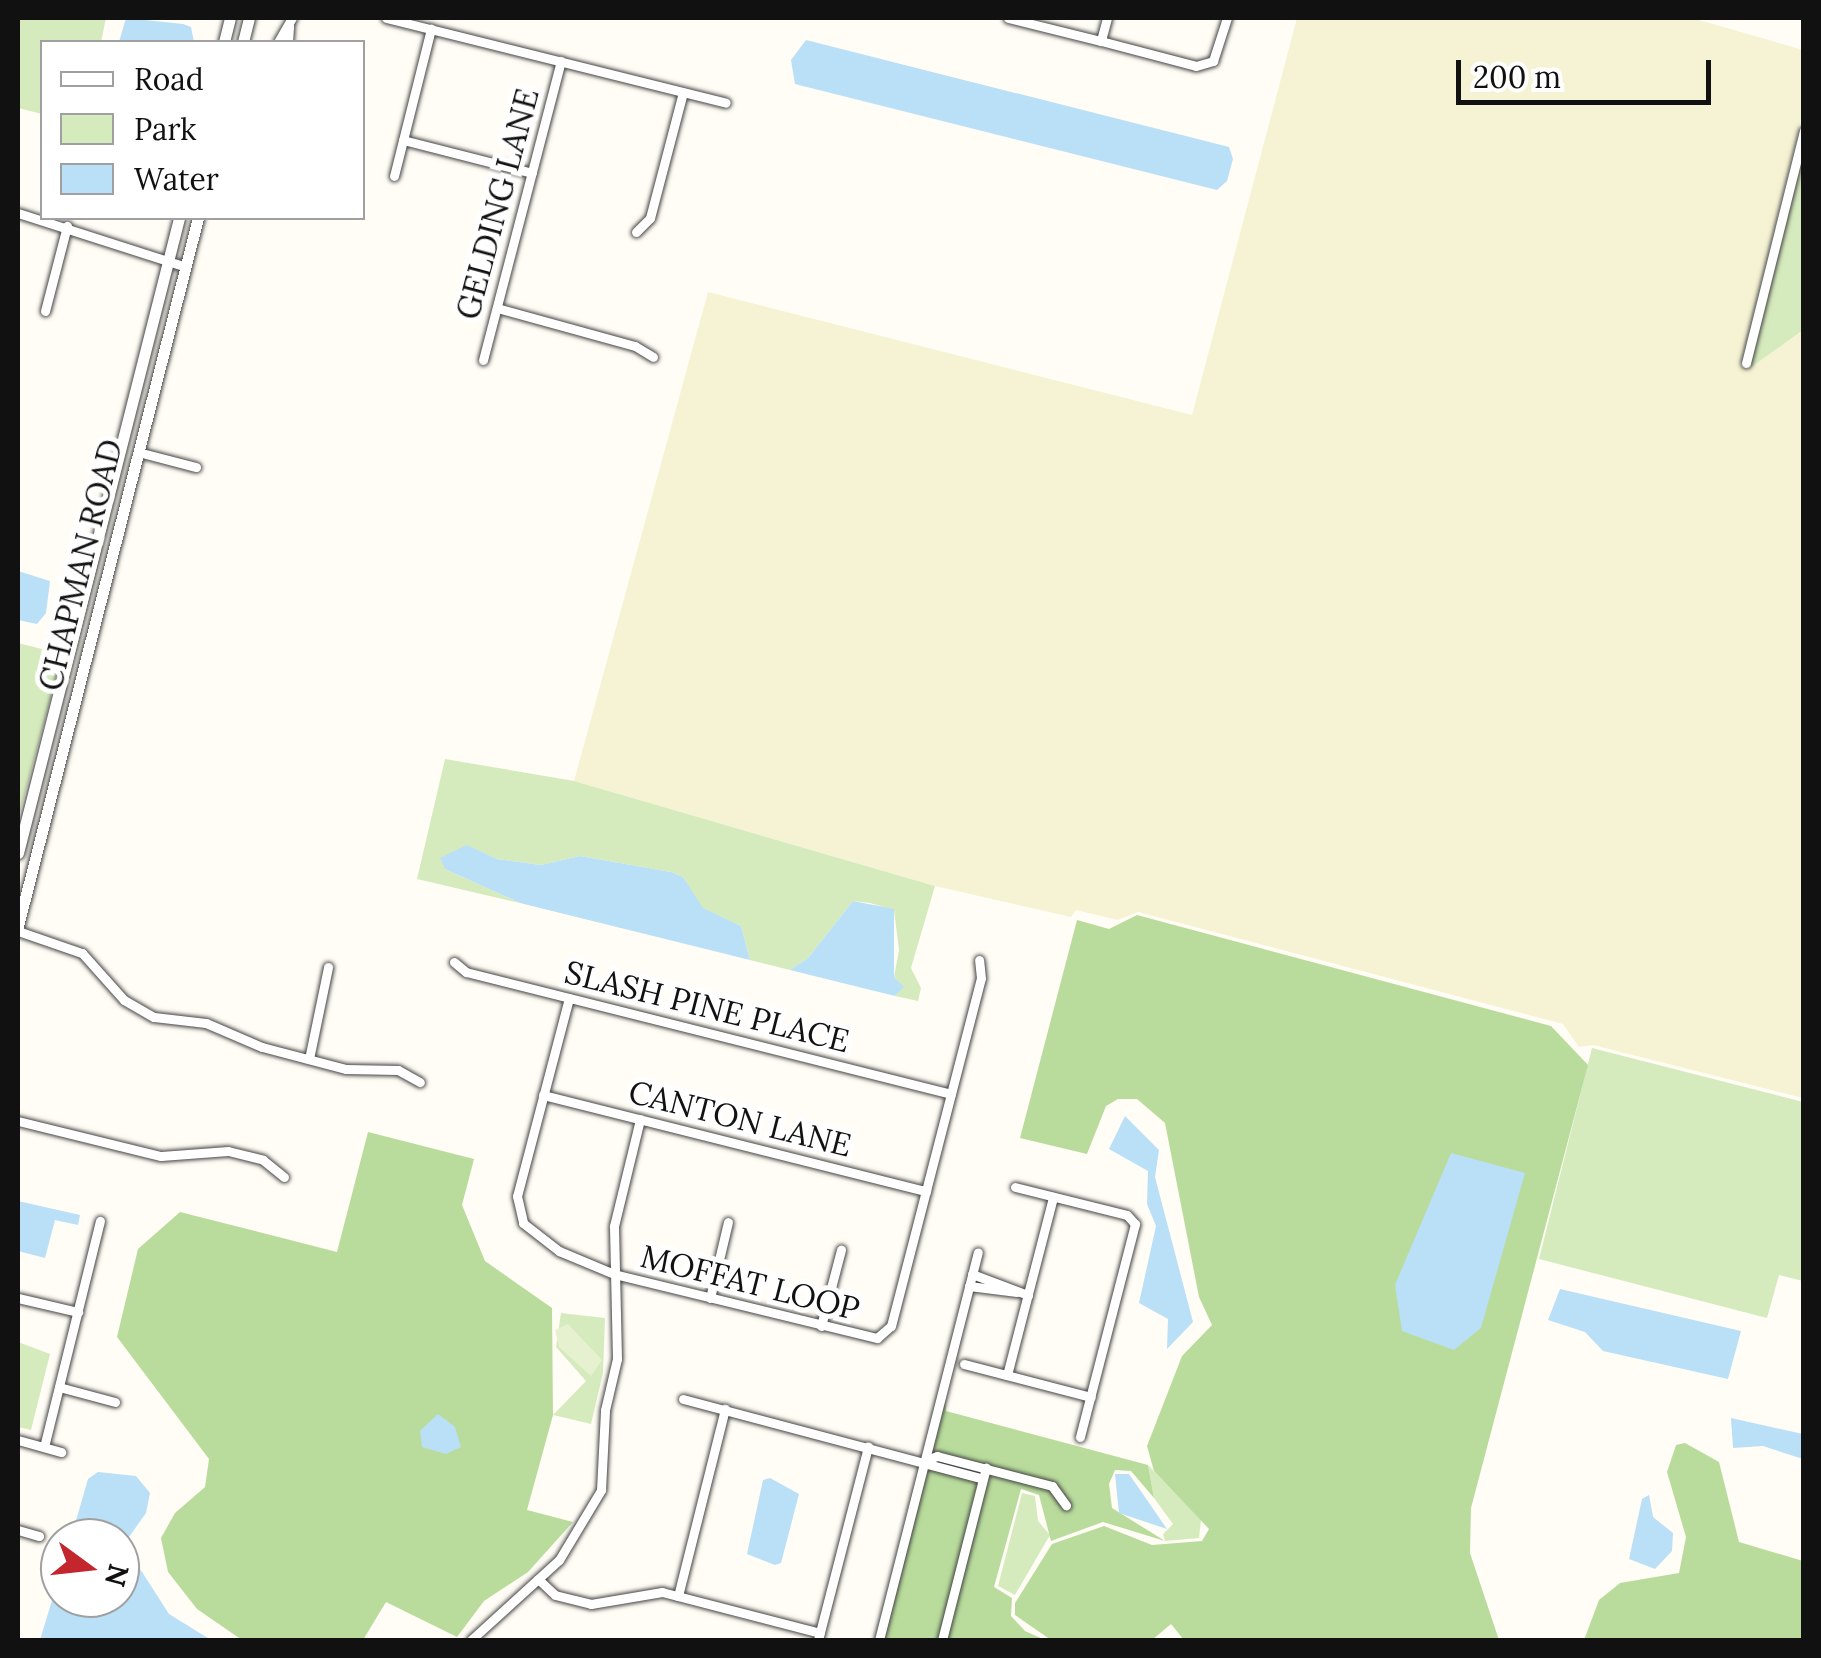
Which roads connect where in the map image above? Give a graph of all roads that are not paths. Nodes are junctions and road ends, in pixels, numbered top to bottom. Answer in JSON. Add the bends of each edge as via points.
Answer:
{"nodes":[{"id":1,"x":386,"y":18,"type":"edge"},
{"id":2,"x":1008,"y":18,"type":"edge"},
{"id":3,"x":1107,"y":18,"type":"edge"},
{"id":4,"x":1227,"y":18,"type":"edge"},
{"id":5,"x":430,"y":29,"type":"junction"},
{"id":6,"x":1101,"y":41,"type":"junction"},
{"id":7,"x":562,"y":61,"type":"junction"},
{"id":8,"x":683,"y":92,"type":"junction"},
{"id":9,"x":726,"y":103,"type":"dead end"},
{"id":10,"x":1804,"y":131,"type":"edge"},
{"id":11,"x":403,"y":140,"type":"junction"},
{"id":12,"x":532,"y":174,"type":"junction"},
{"id":13,"x":394,"y":176,"type":"dead end"},
{"id":14,"x":44,"y":220,"type":"edge"},
{"id":15,"x":178,"y":220,"type":"edge"},
{"id":16,"x":198,"y":220,"type":"edge"},
{"id":17,"x":67,"y":226,"type":"junction"},
{"id":18,"x":636,"y":232,"type":"dead end"},
{"id":19,"x":166,"y":262,"type":"junction"},
{"id":20,"x":186,"y":267,"type":"junction"},
{"id":21,"x":498,"y":308,"type":"junction"},
{"id":22,"x":45,"y":310,"type":"dead end"},
{"id":23,"x":653,"y":357,"type":"dead end"},
{"id":24,"x":483,"y":360,"type":"dead end"},
{"id":25,"x":1746,"y":363,"type":"dead end"},
{"id":26,"x":138,"y":452,"type":"junction"},
{"id":27,"x":196,"y":467,"type":"dead end"},
{"id":28,"x":84,"y":588,"type":"junction"},
{"id":29,"x":103,"y":592,"type":"junction"},
{"id":30,"x":18,"y":852,"type":"edge"},
{"id":31,"x":18,"y":928,"type":"edge"},
{"id":32,"x":979,"y":960,"type":"dead end"},
{"id":33,"x":454,"y":962,"type":"dead end"},
{"id":34,"x":328,"y":966,"type":"dead end"},
{"id":35,"x":569,"y":998,"type":"junction"},
{"id":36,"x":310,"y":1059,"type":"junction"},
{"id":37,"x":420,"y":1082,"type":"dead end"},
{"id":38,"x":952,"y":1094,"type":"junction"},
{"id":39,"x":543,"y":1095,"type":"junction"},
{"id":40,"x":640,"y":1120,"type":"junction"},
{"id":41,"x":18,"y":1121,"type":"edge"},
{"id":42,"x":284,"y":1177,"type":"dead end"},
{"id":43,"x":1015,"y":1187,"type":"dead end"},
{"id":44,"x":926,"y":1191,"type":"junction"},
{"id":45,"x":1053,"y":1197,"type":"junction"},
{"id":46,"x":100,"y":1221,"type":"dead end"},
{"id":47,"x":728,"y":1222,"type":"dead end"},
{"id":48,"x":842,"y":1250,"type":"dead end"},
{"id":49,"x":978,"y":1252,"type":"dead end"},
{"id":50,"x":614,"y":1274,"type":"junction"},
{"id":51,"x":972,"y":1274,"type":"junction"},
{"id":52,"x":999,"y":1281,"type":"junction"},
{"id":53,"x":969,"y":1286,"type":"junction"},
{"id":54,"x":996,"y":1293,"type":"junction"},
{"id":55,"x":1022,"y":1293,"type":"junction"},
{"id":56,"x":18,"y":1298,"type":"edge"},
{"id":57,"x":710,"y":1298,"type":"junction"},
{"id":58,"x":78,"y":1312,"type":"junction"},
{"id":59,"x":822,"y":1326,"type":"junction"},
{"id":60,"x":964,"y":1364,"type":"dead end"},
{"id":61,"x":1007,"y":1375,"type":"junction"},
{"id":62,"x":59,"y":1387,"type":"junction"},
{"id":63,"x":1091,"y":1397,"type":"junction"},
{"id":64,"x":683,"y":1398,"type":"dead end"},
{"id":65,"x":116,"y":1402,"type":"dead end"},
{"id":66,"x":726,"y":1409,"type":"junction"},
{"id":67,"x":1080,"y":1437,"type":"dead end"},
{"id":68,"x":18,"y":1440,"type":"edge"},
{"id":69,"x":868,"y":1446,"type":"junction"},
{"id":70,"x":44,"y":1447,"type":"junction"},
{"id":71,"x":62,"y":1452,"type":"dead end"},
{"id":72,"x":925,"y":1460,"type":"junction"},
{"id":73,"x":984,"y":1474,"type":"junction"},
{"id":74,"x":1066,"y":1506,"type":"dead end"},
{"id":75,"x":18,"y":1530,"type":"edge"},
{"id":76,"x":39,"y":1536,"type":"dead end"},
{"id":77,"x":538,"y":1579,"type":"junction"},
{"id":78,"x":678,"y":1596,"type":"junction"},
{"id":79,"x":819,"y":1637,"type":"edge"},
{"id":80,"x":471,"y":1640,"type":"edge"},
{"id":81,"x":878,"y":1640,"type":"edge"},
{"id":82,"x":942,"y":1640,"type":"edge"}],
"edges":[{"from":1,"to":5,"type":"street"},
{"from":2,"to":6,"type":"street"},
{"from":3,"to":6,"type":"street"},
{"from":4,"to":6,"type":"street","via":[[1218,52],[1205,65]]},
{"from":5,"to":7,"type":"street"},
{"from":5,"to":11,"type":"street"},
{"from":7,"to":8,"type":"street"},
{"from":7,"to":12,"type":"street","name":"GELDING LANE"},
{"from":8,"to":9,"type":"street"},
{"from":8,"to":18,"type":"street","via":[[650,218]]},
{"from":10,"to":25,"type":"street"},
{"from":11,"to":12,"type":"street"},
{"from":11,"to":13,"type":"street"},
{"from":12,"to":21,"type":"street","name":"GELDING LANE"},
{"from":14,"to":17,"type":"street"},
{"from":15,"to":19,"type":"street","name":"CHAPMAN ROAD"},
{"from":16,"to":20,"type":"street","name":"CHAPMAN ROAD"},
{"from":17,"to":19,"type":"street"},
{"from":17,"to":22,"type":"street"},
{"from":19,"to":20,"type":"street"},
{"from":19,"to":28,"type":"street","name":"CHAPMAN ROAD"},
{"from":20,"to":26,"type":"street","name":"CHAPMAN ROAD"},
{"from":21,"to":23,"type":"street"},
{"from":21,"to":24,"type":"street","name":"GELDING LANE"},
{"from":26,"to":27,"type":"street"},
{"from":26,"to":29,"type":"street","name":"CHAPMAN ROAD"},
{"from":28,"to":29,"type":"street"},
{"from":28,"to":30,"type":"street","name":"CHAPMAN ROAD"},
{"from":29,"to":31,"type":"street","name":"CHAPMAN ROAD"},
{"from":31,"to":36,"type":"street","via":[[82,953],[139,1012],[206,1024],[246,1043]]},
{"from":32,"to":38,"type":"street","name":"MOFFAT LOOP","via":[[981,978]]},
{"from":33,"to":35,"type":"street","name":"SLASH PINE PLACE","via":[[466,972]]},
{"from":34,"to":36,"type":"street"},
{"from":35,"to":38,"type":"street","name":"SLASH PINE PLACE"},
{"from":35,"to":39,"type":"street","name":"MOFFAT LOOP"},
{"from":36,"to":37,"type":"street","via":[[346,1069],[398,1070]]},
{"from":38,"to":44,"type":"street","name":"MOFFAT LOOP"},
{"from":39,"to":40,"type":"street","name":"CANTON LANE"},
{"from":39,"to":50,"type":"street","name":"MOFFAT LOOP","via":[[516,1212],[559,1251]]},
{"from":40,"to":44,"type":"street","name":"CANTON LANE"},
{"from":40,"to":50,"type":"street","via":[[614,1226]]},
{"from":41,"to":42,"type":"street","via":[[161,1156],[228,1151],[264,1160]]},
{"from":43,"to":45,"type":"street"},
{"from":44,"to":59,"type":"street","name":"MOFFAT LOOP","via":[[886,1333],[870,1338]]},
{"from":45,"to":55,"type":"street"},
{"from":45,"to":63,"type":"street","via":[[1127,1215],[1135,1224]]},
{"from":46,"to":58,"type":"street"},
{"from":47,"to":57,"type":"street"},
{"from":48,"to":59,"type":"street"},
{"from":49,"to":51,"type":"street"},
{"from":50,"to":57,"type":"street","name":"MOFFAT LOOP"},
{"from":50,"to":77,"type":"street","via":[[617,1359],[605,1410],[601,1490],[581,1533]]},
{"from":51,"to":52,"type":"street"},
{"from":51,"to":53,"type":"street"},
{"from":52,"to":54,"type":"street"},
{"from":52,"to":55,"type":"street"},
{"from":53,"to":54,"type":"street"},
{"from":53,"to":72,"type":"street"},
{"from":54,"to":55,"type":"street"},
{"from":55,"to":61,"type":"street"},
{"from":56,"to":58,"type":"street"},
{"from":57,"to":59,"type":"street","name":"MOFFAT LOOP"},
{"from":58,"to":62,"type":"street"},
{"from":60,"to":61,"type":"street"},
{"from":61,"to":63,"type":"street"},
{"from":62,"to":65,"type":"street"},
{"from":62,"to":70,"type":"street"},
{"from":63,"to":67,"type":"street"},
{"from":64,"to":66,"type":"street"},
{"from":66,"to":69,"type":"street"},
{"from":66,"to":78,"type":"street"},
{"from":68,"to":70,"type":"street"},
{"from":69,"to":72,"type":"street"},
{"from":69,"to":79,"type":"street"},
{"from":70,"to":71,"type":"street"},
{"from":72,"to":73,"type":"street"},
{"from":72,"to":81,"type":"street"},
{"from":73,"to":74,"type":"street","via":[[1052,1486]]},
{"from":73,"to":82,"type":"street"},
{"from":75,"to":76,"type":"street"},
{"from":77,"to":78,"type":"street","via":[[555,1595],[591,1604],[651,1592]]},
{"from":77,"to":80,"type":"street"},
{"from":78,"to":79,"type":"street"}]}
